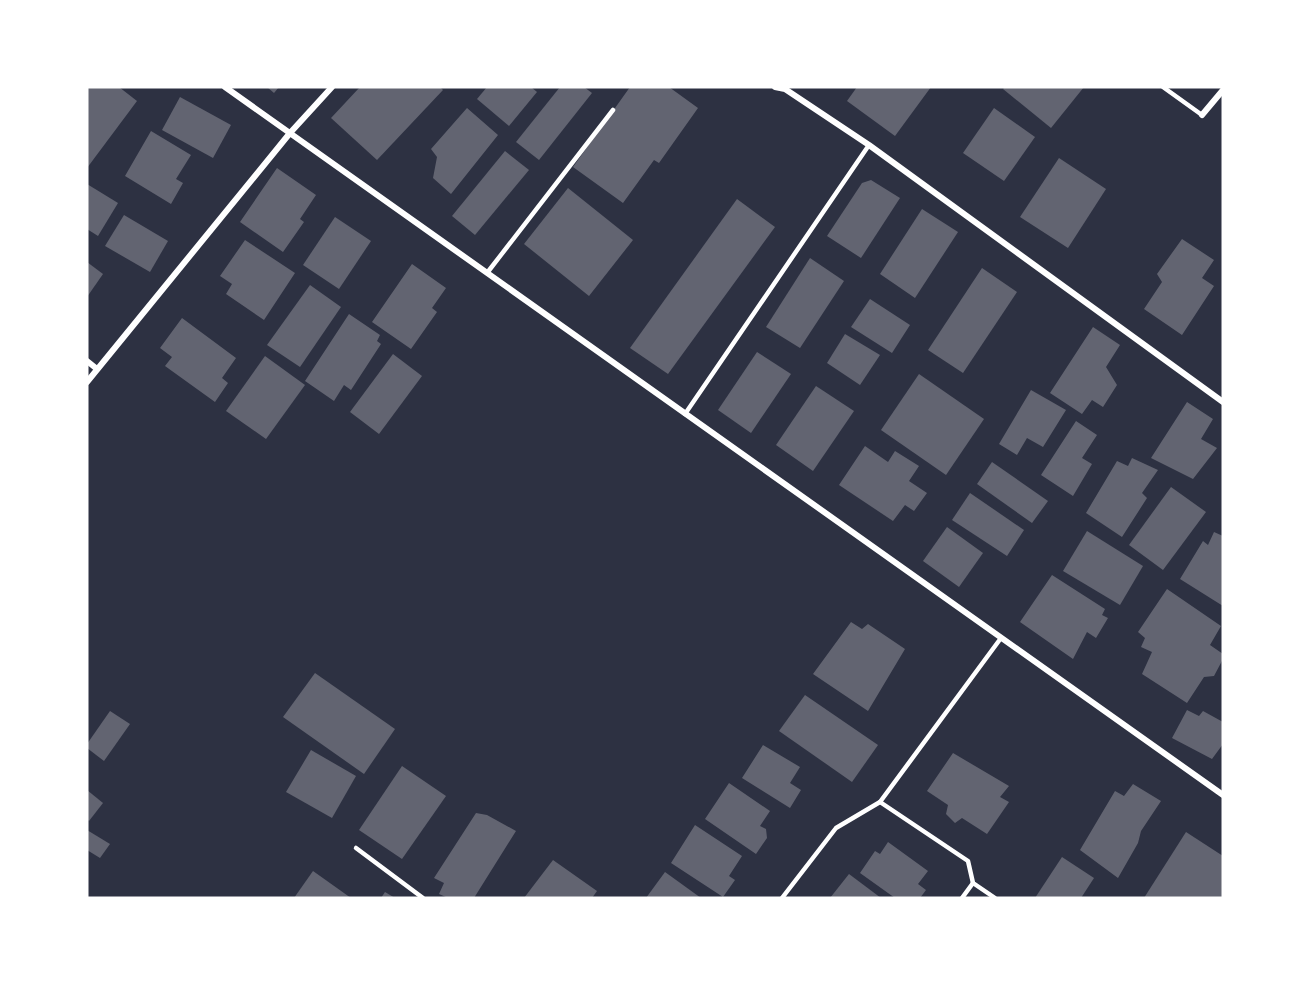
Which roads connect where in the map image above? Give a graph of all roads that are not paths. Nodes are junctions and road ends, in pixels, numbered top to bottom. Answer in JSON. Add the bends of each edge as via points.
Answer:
{"nodes":[{"id":1,"x":225,"y":87,"type":"edge"},
{"id":2,"x":332,"y":87,"type":"edge"},
{"id":3,"x":775,"y":87,"type":"edge"},
{"id":4,"x":1163,"y":87,"type":"edge"},
{"id":5,"x":1223,"y":90,"type":"edge"},
{"id":6,"x":613,"y":110,"type":"dead end"},
{"id":7,"x":1202,"y":115,"type":"joint"},
{"id":8,"x":290,"y":133,"type":"junction"},
{"id":9,"x":869,"y":146,"type":"junction"},
{"id":10,"x":487,"y":273,"type":"junction"},
{"id":11,"x":87,"y":361,"type":"edge"},
{"id":12,"x":97,"y":369,"type":"junction"},
{"id":13,"x":87,"y":382,"type":"edge"},
{"id":14,"x":1223,"y":402,"type":"edge"},
{"id":15,"x":685,"y":414,"type":"junction"},
{"id":16,"x":1001,"y":638,"type":"junction"},
{"id":17,"x":1223,"y":795,"type":"edge"},
{"id":18,"x":880,"y":802,"type":"junction"},
{"id":19,"x":356,"y":848,"type":"dead end"},
{"id":20,"x":973,"y":882,"type":"junction"},
{"id":21,"x":423,"y":898,"type":"edge"},
{"id":22,"x":782,"y":898,"type":"edge"},
{"id":23,"x":962,"y":898,"type":"edge"},
{"id":24,"x":995,"y":898,"type":"edge"}],
"edges":[{"from":1,"to":8,"type":"street"},
{"from":2,"to":8,"type":"street"},
{"from":3,"to":9,"type":"street","via":[[785,89]]},
{"from":4,"to":7,"type":"lane"},
{"from":5,"to":7,"type":"street"},
{"from":6,"to":10,"type":"lane"},
{"from":8,"to":10,"type":"street"},
{"from":8,"to":12,"type":"street"},
{"from":9,"to":14,"type":"street"},
{"from":9,"to":15,"type":"lane"},
{"from":10,"to":15,"type":"street"},
{"from":11,"to":12,"type":"street"},
{"from":12,"to":13,"type":"street"},
{"from":15,"to":16,"type":"street"},
{"from":16,"to":17,"type":"street"},
{"from":16,"to":18,"type":"lane"},
{"from":18,"to":20,"type":"lane","via":[[968,861]]},
{"from":18,"to":22,"type":"lane","via":[[836,828]]},
{"from":19,"to":21,"type":"lane"},
{"from":20,"to":23,"type":"lane"},
{"from":20,"to":24,"type":"lane"}]}
